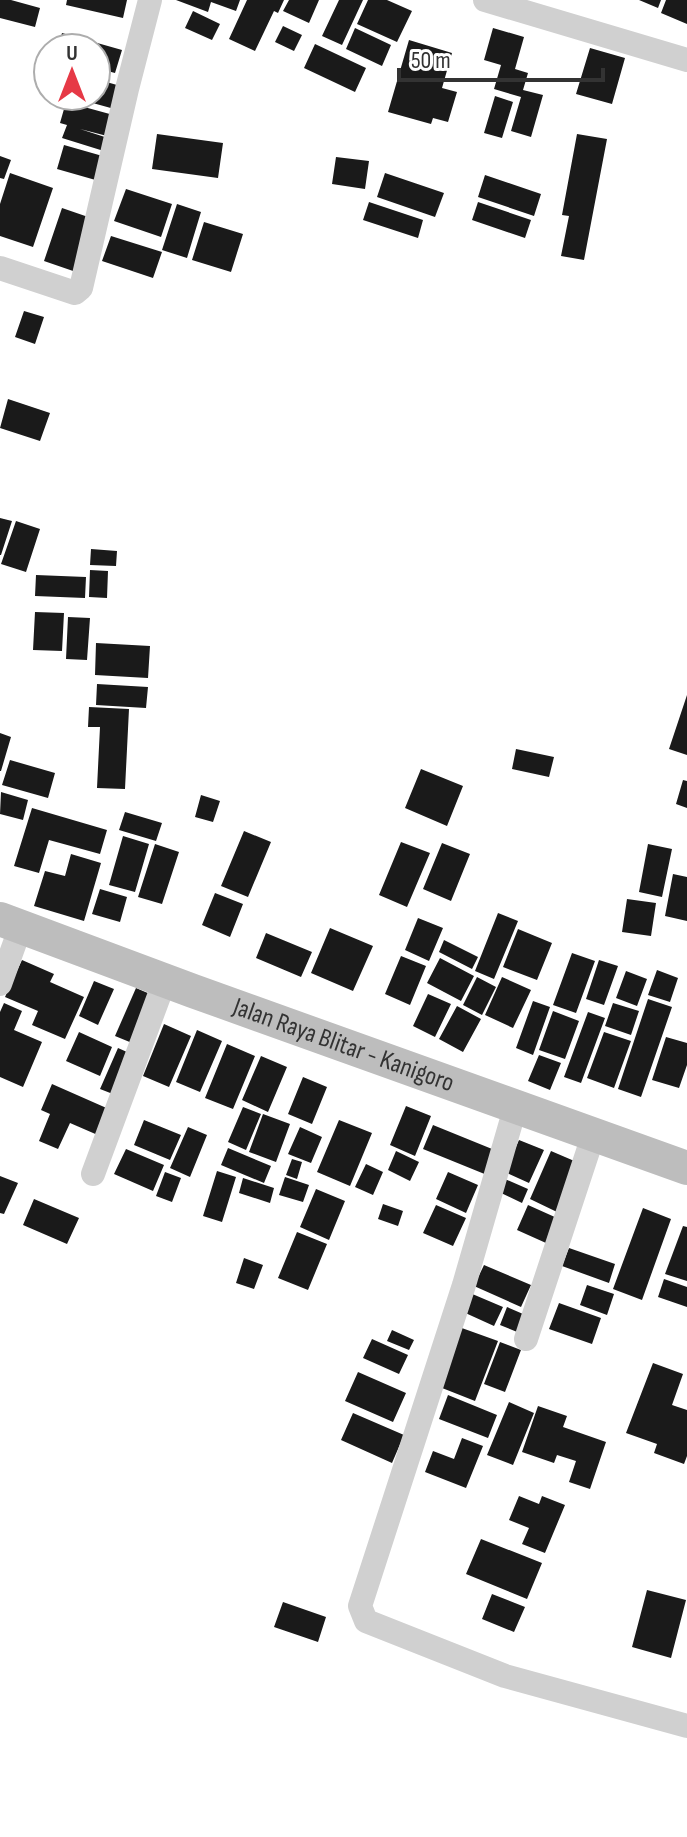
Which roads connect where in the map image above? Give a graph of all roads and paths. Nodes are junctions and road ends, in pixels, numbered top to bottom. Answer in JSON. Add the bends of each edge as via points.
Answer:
{"nodes":[{"id":1,"x":150,"y":0,"type":"edge"},
{"id":2,"x":485,"y":0,"type":"edge"},
{"id":3,"x":687,"y":60,"type":"edge"},
{"id":4,"x":0,"y":268,"type":"edge"},
{"id":5,"x":11,"y":923,"type":"edge"},
{"id":6,"x":165,"y":980,"type":"junction"},
{"id":7,"x":0,"y":984,"type":"edge"},
{"id":8,"x":516,"y":1105,"type":"junction"},
{"id":9,"x":594,"y":1133,"type":"junction"},
{"id":10,"x":687,"y":1168,"type":"edge"},
{"id":11,"x":93,"y":1174,"type":"dead end"},
{"id":12,"x":526,"y":1339,"type":"dead end"},
{"id":13,"x":687,"y":1726,"type":"edge"}],
"edges":[{"from":1,"to":4,"type":"street","via":[[81,288],[75,293]]},
{"from":2,"to":3,"type":"street"},
{"from":5,"to":6,"type":"main road","name":"Jalan Raya Blitar - Kanigoro"},
{"from":5,"to":7,"type":"street"},
{"from":6,"to":8,"type":"main road","name":"Jalan Raya Blitar - Kanigoro"},
{"from":6,"to":11,"type":"street"},
{"from":8,"to":9,"type":"main road","name":"Jalan Raya Blitar - Kanigoro"},
{"from":8,"to":13,"type":"street","via":[[360,1606],[362,1614],[366,1621],[505,1676]]},
{"from":9,"to":10,"type":"main road","name":"Jalan Raya Blitar - Kanigoro"},
{"from":9,"to":12,"type":"street"}]}
